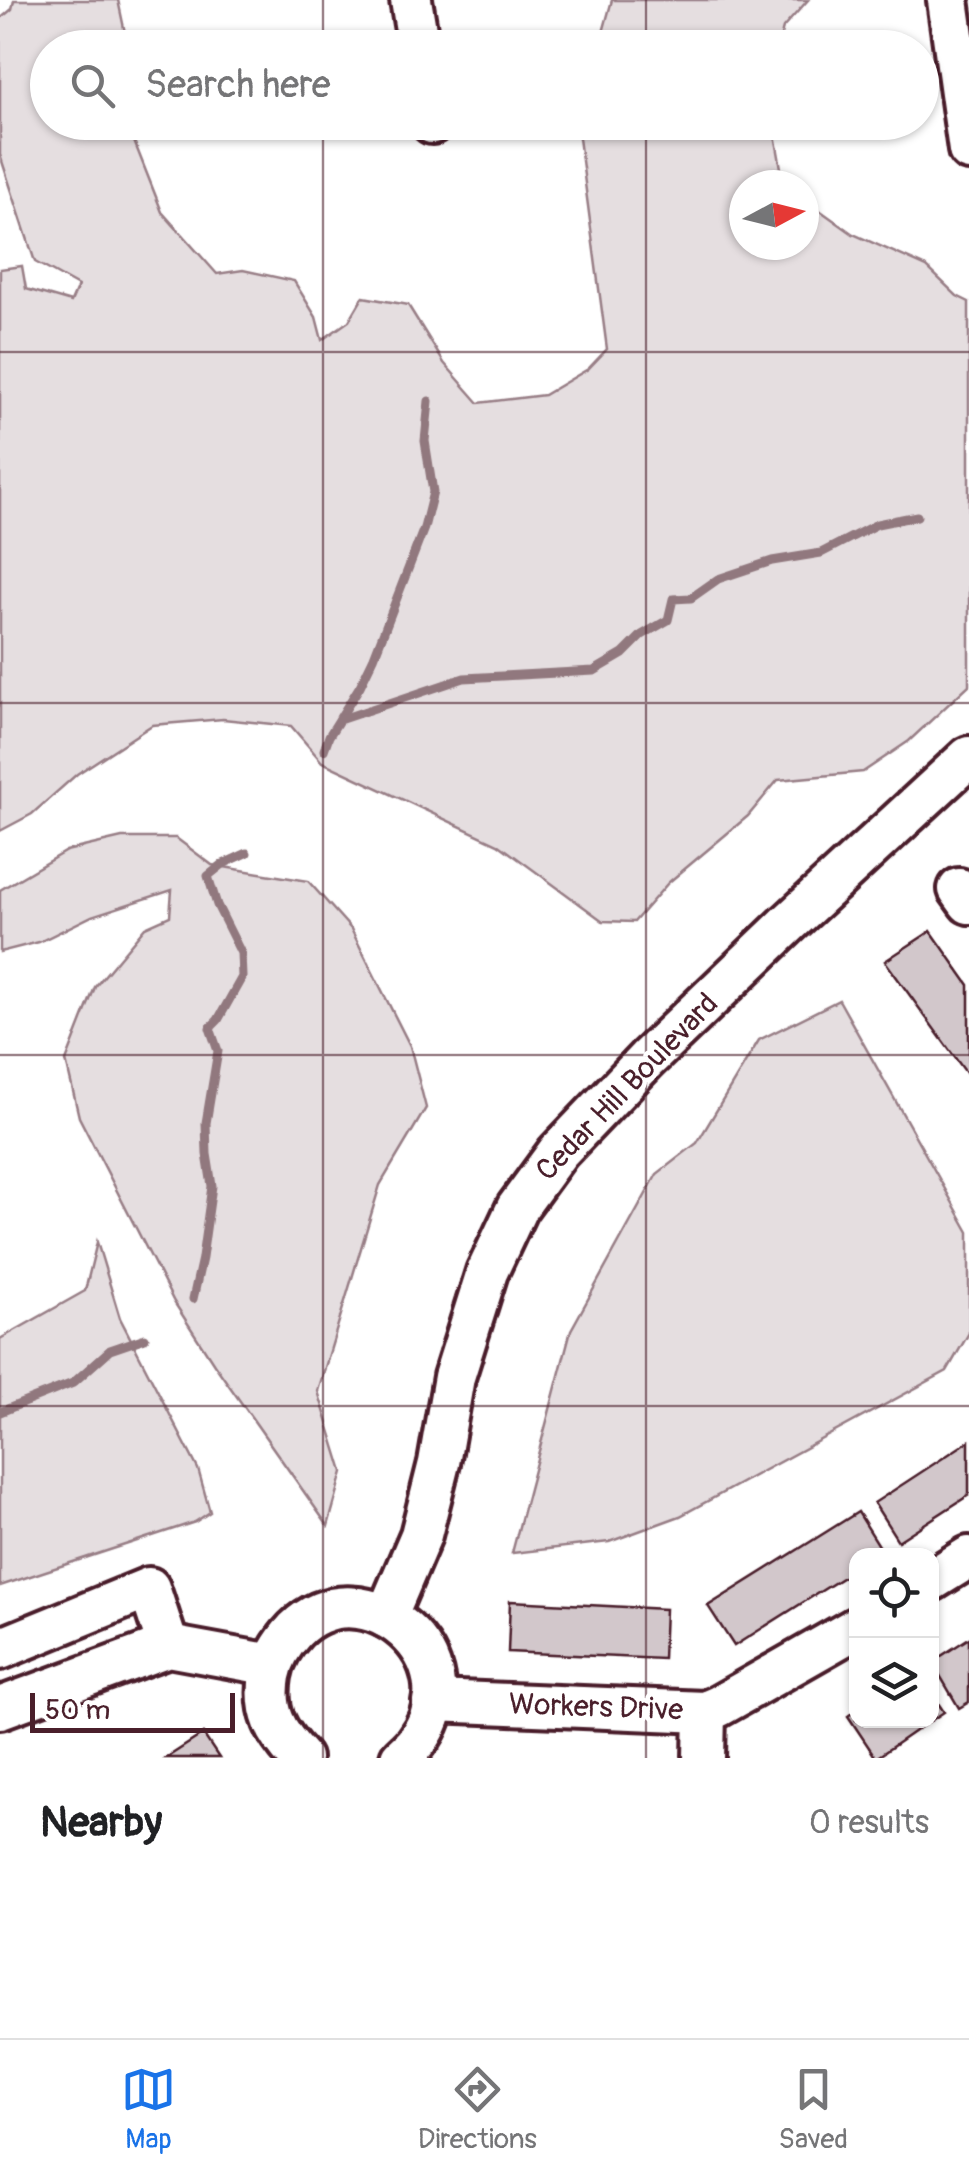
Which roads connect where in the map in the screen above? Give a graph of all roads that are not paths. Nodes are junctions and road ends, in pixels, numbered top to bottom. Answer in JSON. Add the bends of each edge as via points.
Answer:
{"nodes":[{"id":1,"x":411,"y":0,"type":"edge"},
{"id":2,"x":948,"y":0,"type":"edge"},
{"id":3,"x":416,"y":30,"type":"edge"},
{"id":4,"x":969,"y":150,"type":"edge"},
{"id":5,"x":969,"y":757,"type":"edge"},
{"id":6,"x":969,"y":1556,"type":"edge"},
{"id":7,"x":939,"y":1575,"type":"edge"},
{"id":8,"x":386,"y":1617,"type":"junction"},
{"id":9,"x":849,"y":1632,"type":"edge"},
{"id":10,"x":168,"y":1646,"type":"junction"},
{"id":11,"x":0,"y":1649,"type":"edge"},
{"id":12,"x":272,"y":1665,"type":"junction"},
{"id":13,"x":433,"y":1701,"type":"junction"},
{"id":14,"x":0,"y":1708,"type":"edge"},
{"id":15,"x":706,"y":1712,"type":"junction"},
{"id":16,"x":300,"y":1758,"type":"edge"},
{"id":17,"x":401,"y":1758,"type":"edge"},
{"id":18,"x":704,"y":1758,"type":"edge"}],
"edges":[{"from":1,"to":3,"type":"street"},
{"from":2,"to":4,"type":"street"},
{"from":5,"to":8,"type":"street","name":"Cedar Hill Boulevard","via":[[647,1060],[558,1152],[516,1208],[487,1272],[454,1376],[421,1534]]},
{"from":6,"to":7,"type":"street"},
{"from":8,"to":12,"type":"street","via":[[351,1608],[325,1612],[302,1624]]},
{"from":8,"to":13,"type":"street","via":[[418,1642],[430,1666]]},
{"from":9,"to":15,"type":"street","name":"Workers Drive"},
{"from":10,"to":11,"type":"street","via":[[148,1588]]},
{"from":10,"to":12,"type":"street"},
{"from":10,"to":14,"type":"street"},
{"from":12,"to":16,"type":"street","via":[[271,1717]]},
{"from":13,"to":15,"type":"street","name":"Workers Drive"},
{"from":13,"to":17,"type":"street","via":[[418,1740]]},
{"from":15,"to":18,"type":"street"}]}
